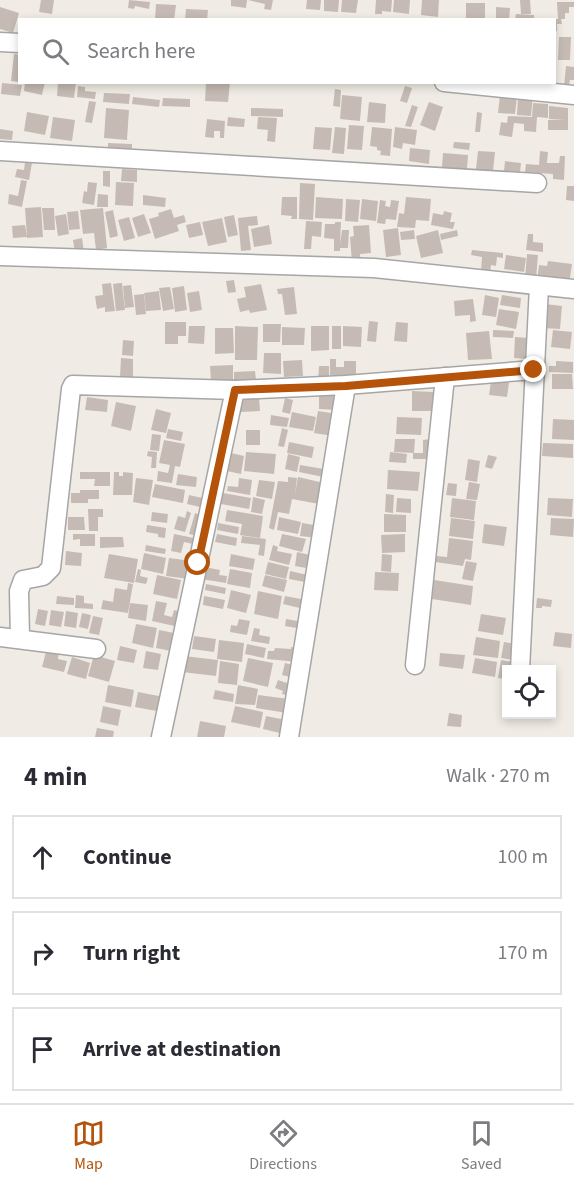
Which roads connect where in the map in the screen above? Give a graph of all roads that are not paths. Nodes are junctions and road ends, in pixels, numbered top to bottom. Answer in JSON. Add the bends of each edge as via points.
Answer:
{"nodes":[{"id":1,"x":0,"y":42,"type":"edge"},
{"id":2,"x":18,"y":43,"type":"edge"},
{"id":3,"x":464,"y":84,"type":"edge"},
{"id":4,"x":574,"y":95,"type":"edge"},
{"id":5,"x":0,"y":151,"type":"edge"},
{"id":6,"x":537,"y":183,"type":"dead end"},
{"id":7,"x":0,"y":256,"type":"edge"},
{"id":8,"x":539,"y":286,"type":"junction"},
{"id":9,"x":574,"y":289,"type":"edge"},
{"id":10,"x":534,"y":370,"type":"junction"},
{"id":11,"x":445,"y":377,"type":"junction"},
{"id":12,"x":346,"y":386,"type":"junction"},
{"id":13,"x":235,"y":390,"type":"junction"},
{"id":14,"x":0,"y":637,"type":"edge"},
{"id":15,"x":20,"y":639,"type":"junction"},
{"id":16,"x":96,"y":649,"type":"dead end"},
{"id":17,"x":415,"y":665,"type":"dead end"},
{"id":18,"x":520,"y":665,"type":"edge"},
{"id":19,"x":161,"y":737,"type":"edge"},
{"id":20,"x":289,"y":737,"type":"edge"}],
"edges":[{"from":1,"to":2,"type":"street"},
{"from":3,"to":4,"type":"street"},
{"from":5,"to":6,"type":"street"},
{"from":7,"to":8,"type":"street","via":[[374,268]]},
{"from":8,"to":9,"type":"street"},
{"from":8,"to":10,"type":"street"},
{"from":10,"to":11,"type":"street"},
{"from":10,"to":18,"type":"street"},
{"from":11,"to":12,"type":"street"},
{"from":11,"to":17,"type":"street"},
{"from":12,"to":13,"type":"street"},
{"from":12,"to":20,"type":"street"},
{"from":13,"to":15,"type":"street","via":[[73,385],[51,568],[43,576],[23,580],[21,584]]},
{"from":13,"to":19,"type":"street"},
{"from":14,"to":15,"type":"street"},
{"from":15,"to":16,"type":"street"}]}
